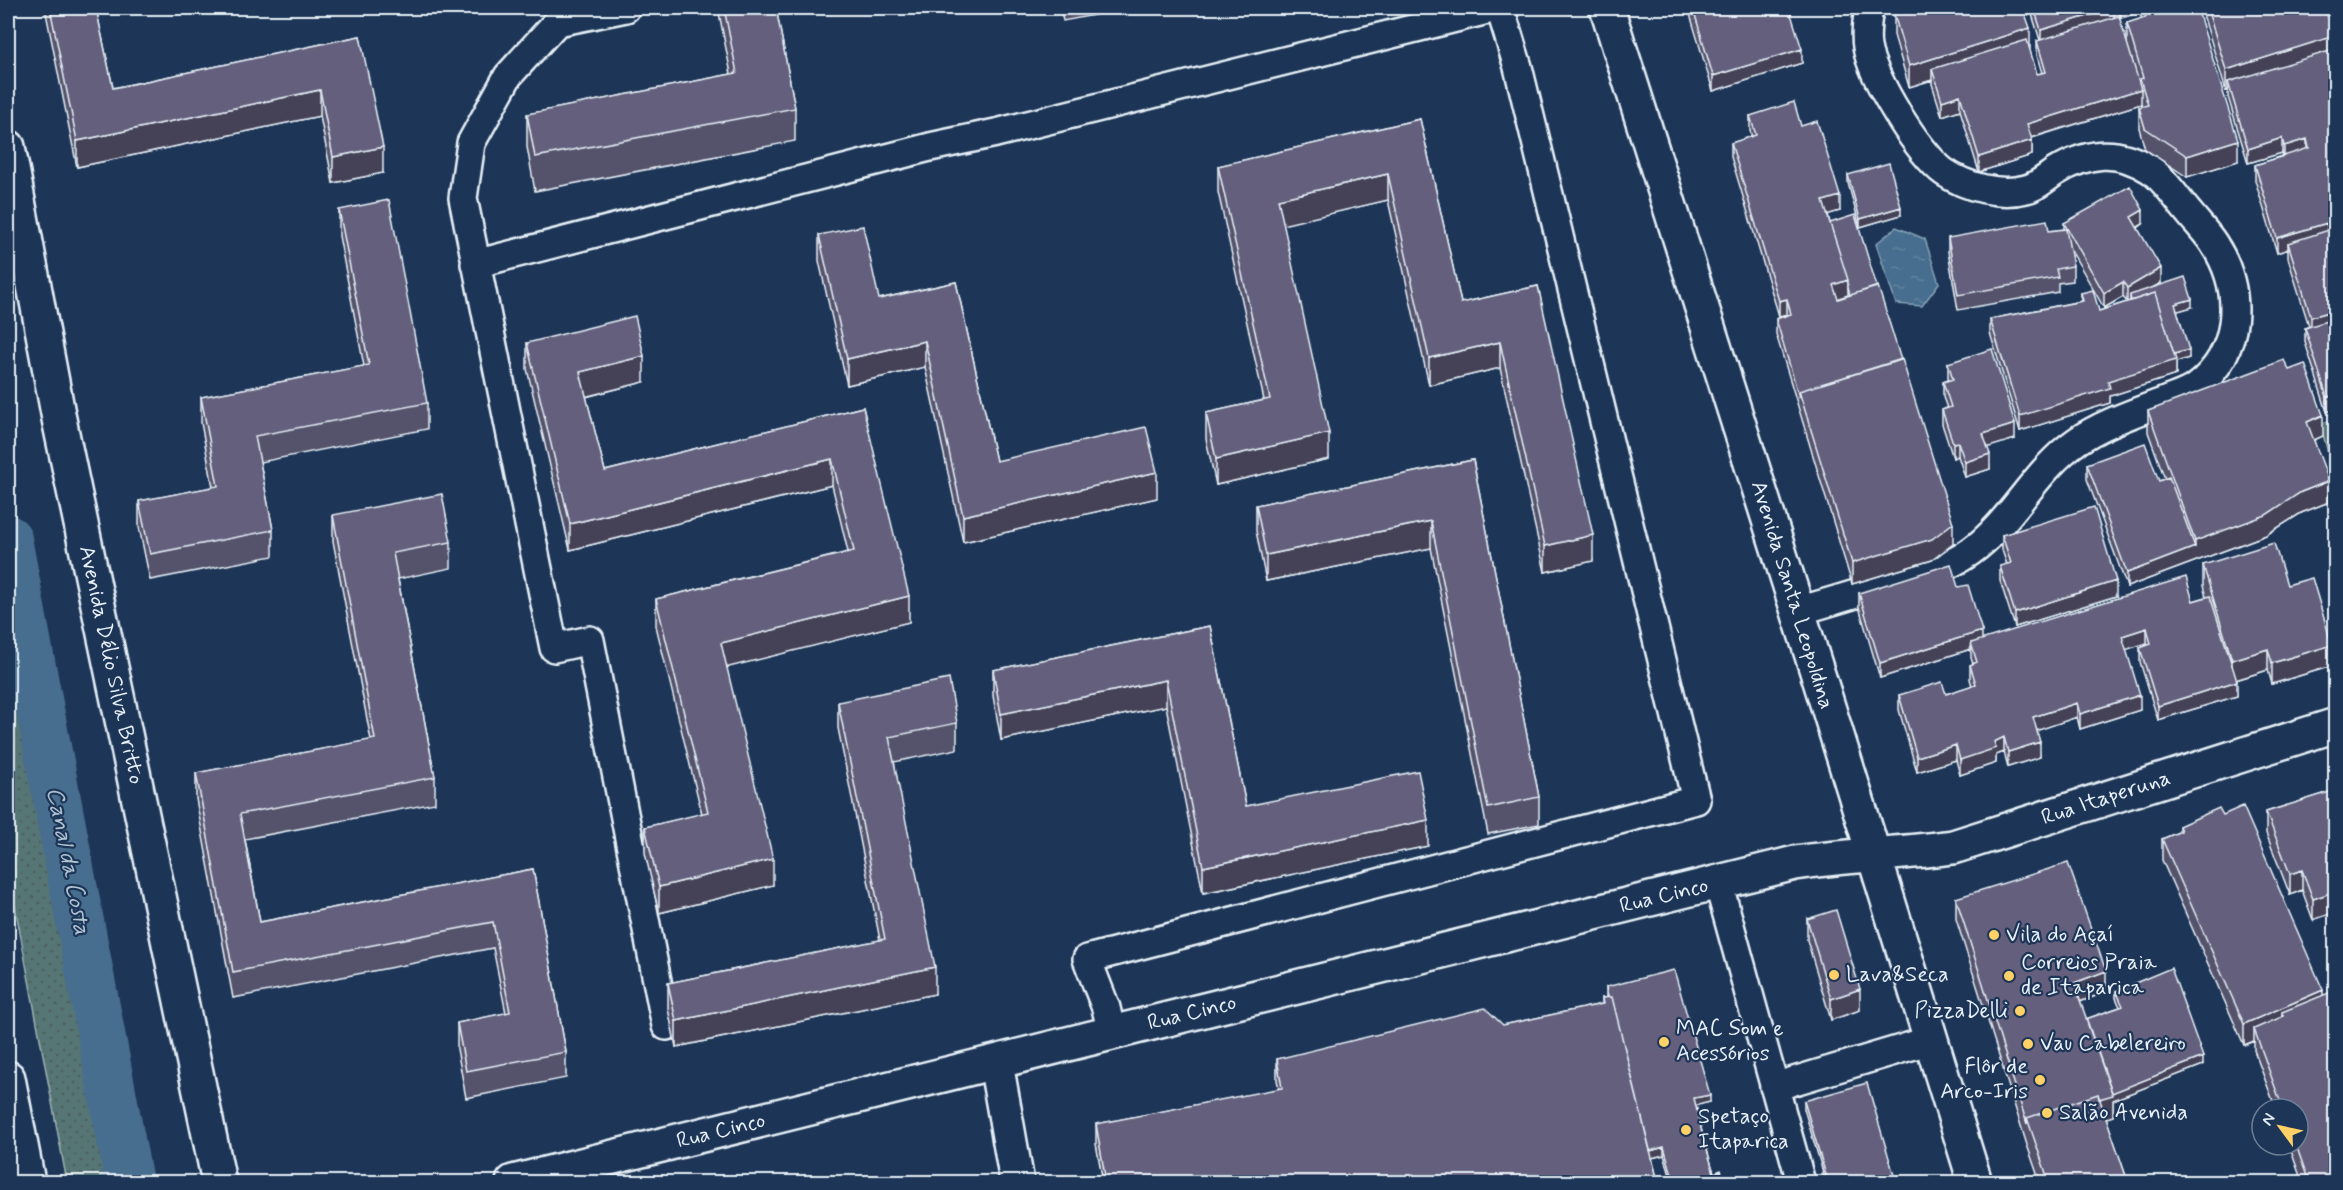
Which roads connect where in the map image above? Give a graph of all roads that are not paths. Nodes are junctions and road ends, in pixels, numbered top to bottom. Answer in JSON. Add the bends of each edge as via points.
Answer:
{"nodes":[{"id":1,"x":626,"y":8,"type":"edge"},
{"id":2,"x":1498,"y":8,"type":"edge"},
{"id":3,"x":1607,"y":8,"type":"edge"},
{"id":4,"x":1869,"y":8,"type":"edge"},
{"id":5,"x":8,"y":147,"type":"edge"},
{"id":6,"x":475,"y":264,"type":"junction"},
{"id":7,"x":1798,"y":611,"type":"junction"},
{"id":8,"x":2336,"y":725,"type":"edge"},
{"id":9,"x":1874,"y":854,"type":"junction"},
{"id":10,"x":1718,"y":882,"type":"junction"},
{"id":11,"x":666,"y":1026,"type":"dead end"},
{"id":12,"x":1112,"y":1034,"type":"junction"},
{"id":13,"x":1931,"y":1040,"type":"junction"},
{"id":14,"x":996,"y":1063,"type":"junction"},
{"id":15,"x":8,"y":1078,"type":"edge"},
{"id":16,"x":1774,"y":1087,"type":"junction"},
{"id":17,"x":28,"y":1182,"type":"edge"},
{"id":18,"x":219,"y":1182,"type":"edge"},
{"id":19,"x":513,"y":1182,"type":"edge"},
{"id":20,"x":1017,"y":1182,"type":"edge"},
{"id":21,"x":1801,"y":1182,"type":"edge"},
{"id":22,"x":1976,"y":1182,"type":"edge"}],
"edges":[{"from":1,"to":6,"type":"lane","via":[[557,22],[508,76],[471,143],[463,198]]},
{"from":2,"to":6,"type":"lane","via":[[918,150]]},
{"from":2,"to":12,"type":"lane","via":[[1518,67],[1696,800],[1087,959]]},
{"from":3,"to":7,"type":"street","name":"Avenida Santa Leopoldina"},
{"from":4,"to":7,"type":"lane","via":[[1868,49],[1875,73],[1929,160],[1965,183],[2007,191],[2027,189],[2090,156],[2114,156],[2139,163],[2166,184],[2213,243],[2231,282],[2234,324],[2229,344],[2208,377],[2193,390],[2076,442],[2043,472],[1971,552],[1932,572]]},
{"from":5,"to":18,"type":"street","name":"Avenida Délio Silva Britto","via":[[59,419]]},
{"from":6,"to":11,"type":"lane","via":[[554,648],[590,640]]},
{"from":7,"to":9,"type":"street","name":"Avenida Santa Leopoldina"},
{"from":8,"to":9,"type":"street","name":"Rua Itaperuna","via":[[1953,847]]},
{"from":9,"to":10,"type":"street","name":"Rua Cinco","via":[[1833,856]]},
{"from":9,"to":13,"type":"street","name":"Avenida Santa Leopoldina"},
{"from":10,"to":12,"type":"street","name":"Rua Cinco"},
{"from":10,"to":16,"type":"lane"},
{"from":12,"to":14,"type":"street","name":"Rua Cinco"},
{"from":13,"to":16,"type":"lane"},
{"from":13,"to":22,"type":"street","name":"Avenida Santa Leopoldina"},
{"from":14,"to":19,"type":"street","name":"Rua Cinco"},
{"from":14,"to":20,"type":"street"},
{"from":15,"to":17,"type":"street"},
{"from":16,"to":21,"type":"lane"}]}
